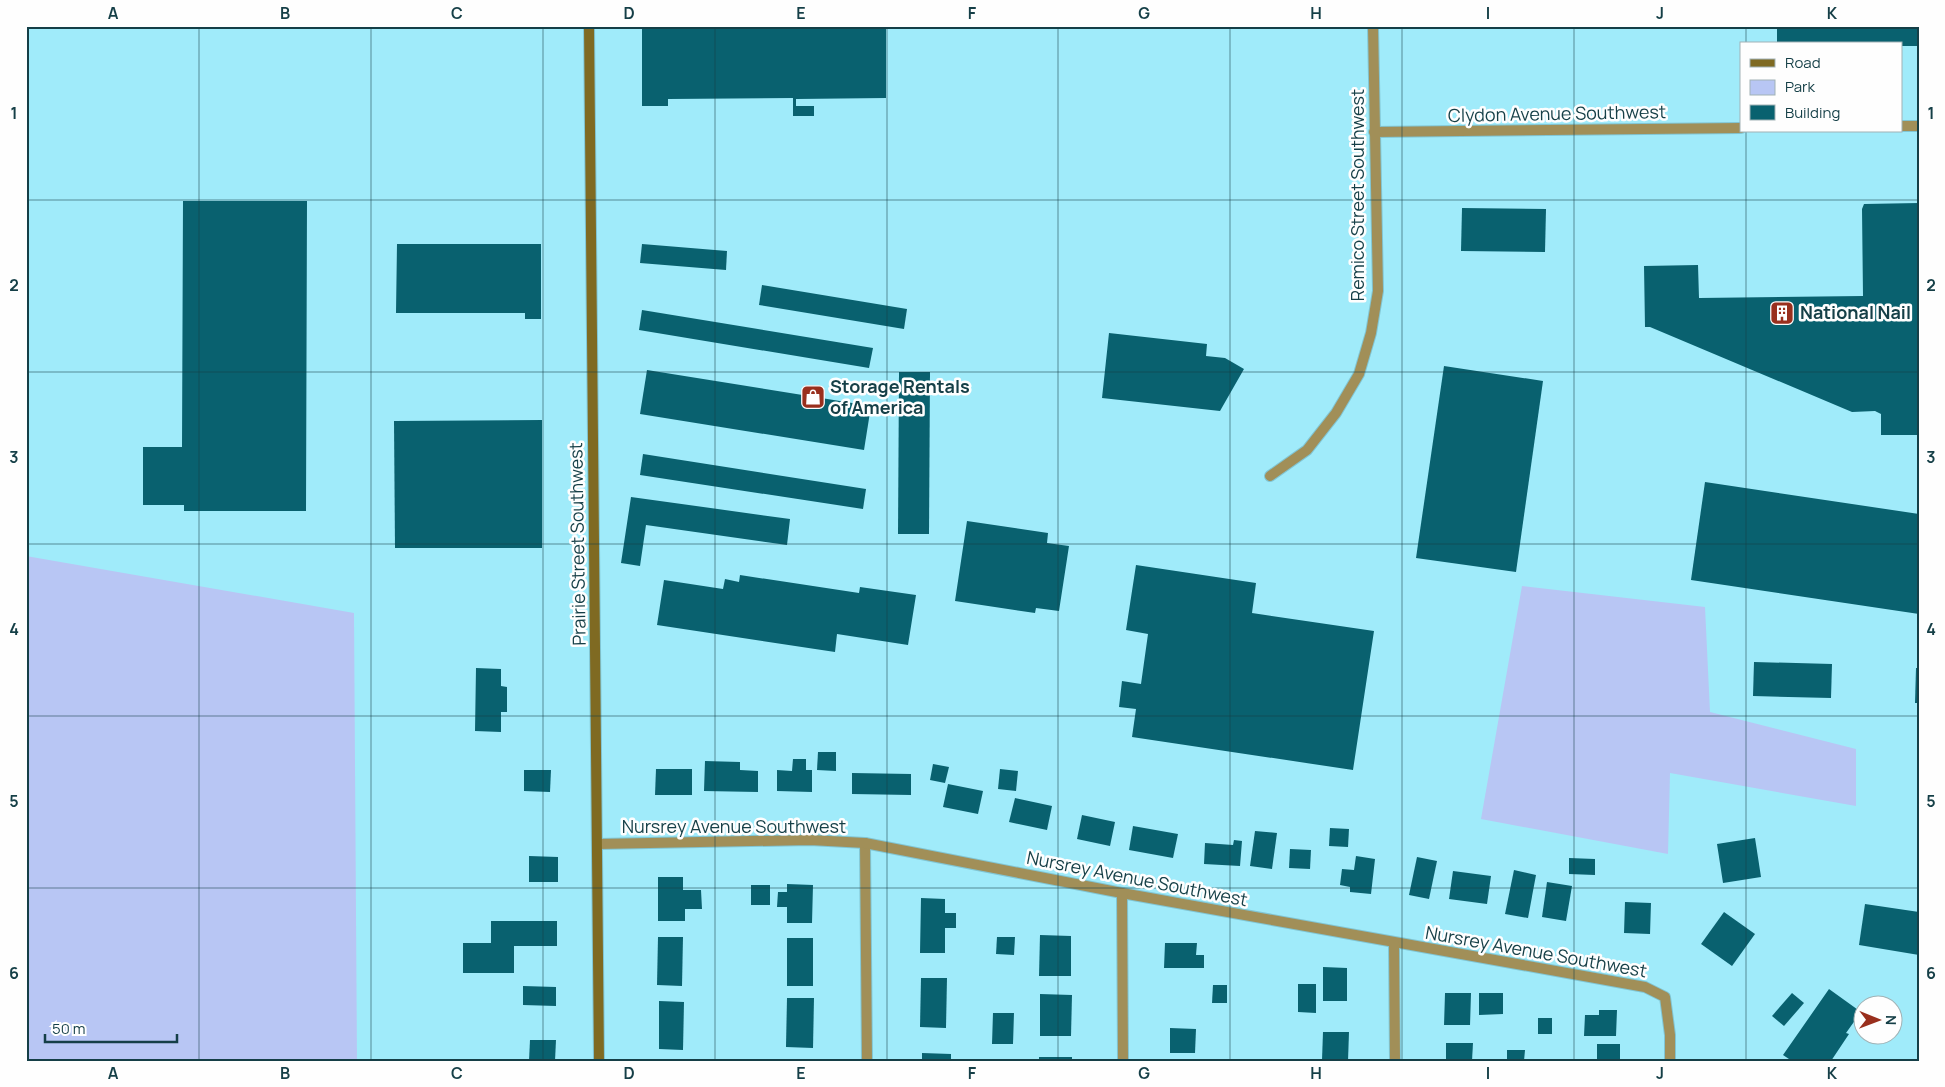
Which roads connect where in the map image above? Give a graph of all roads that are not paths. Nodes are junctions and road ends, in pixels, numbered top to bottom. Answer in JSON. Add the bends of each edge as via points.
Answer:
{"nodes":[{"id":1,"x":589,"y":26,"type":"edge"},
{"id":2,"x":1373,"y":26,"type":"edge"},
{"id":3,"x":1902,"y":126,"type":"edge"},
{"id":4,"x":1919,"y":126,"type":"edge"},
{"id":5,"x":1740,"y":128,"type":"edge"},
{"id":6,"x":1374,"y":132,"type":"junction"},
{"id":7,"x":1270,"y":476,"type":"dead end"},
{"id":8,"x":598,"y":844,"type":"junction"},
{"id":9,"x":865,"y":844,"type":"junction"},
{"id":10,"x":1122,"y":893,"type":"junction"},
{"id":11,"x":1394,"y":943,"type":"junction"},
{"id":12,"x":599,"y":1061,"type":"edge"},
{"id":13,"x":867,"y":1061,"type":"edge"},
{"id":14,"x":1123,"y":1061,"type":"edge"},
{"id":15,"x":1395,"y":1061,"type":"edge"},
{"id":16,"x":1670,"y":1061,"type":"edge"}],
"edges":[{"from":1,"to":8,"type":"street","name":"Prairie Street Southwest"},
{"from":2,"to":6,"type":"street","name":"Remico Street Southwest"},
{"from":3,"to":4,"type":"street"},
{"from":5,"to":6,"type":"street","name":"Clydon Avenue Southwest"},
{"from":6,"to":7,"type":"street","name":"Remico Street Southwest","via":[[1378,290],[1367,348],[1359,374],[1336,413],[1307,450]]},
{"from":8,"to":9,"type":"street","name":"Nursrey Avenue Southwest","via":[[810,840]]},
{"from":8,"to":12,"type":"street","name":"Prairie Street Southwest"},
{"from":9,"to":10,"type":"street","name":"Nursrey Avenue Southwest"},
{"from":9,"to":13,"type":"street"},
{"from":10,"to":11,"type":"street","name":"Nursrey Avenue Southwest"},
{"from":10,"to":14,"type":"street"},
{"from":11,"to":15,"type":"street"},
{"from":11,"to":16,"type":"street","name":"Nursrey Avenue Southwest","via":[[1645,987],[1665,997]]}]}
